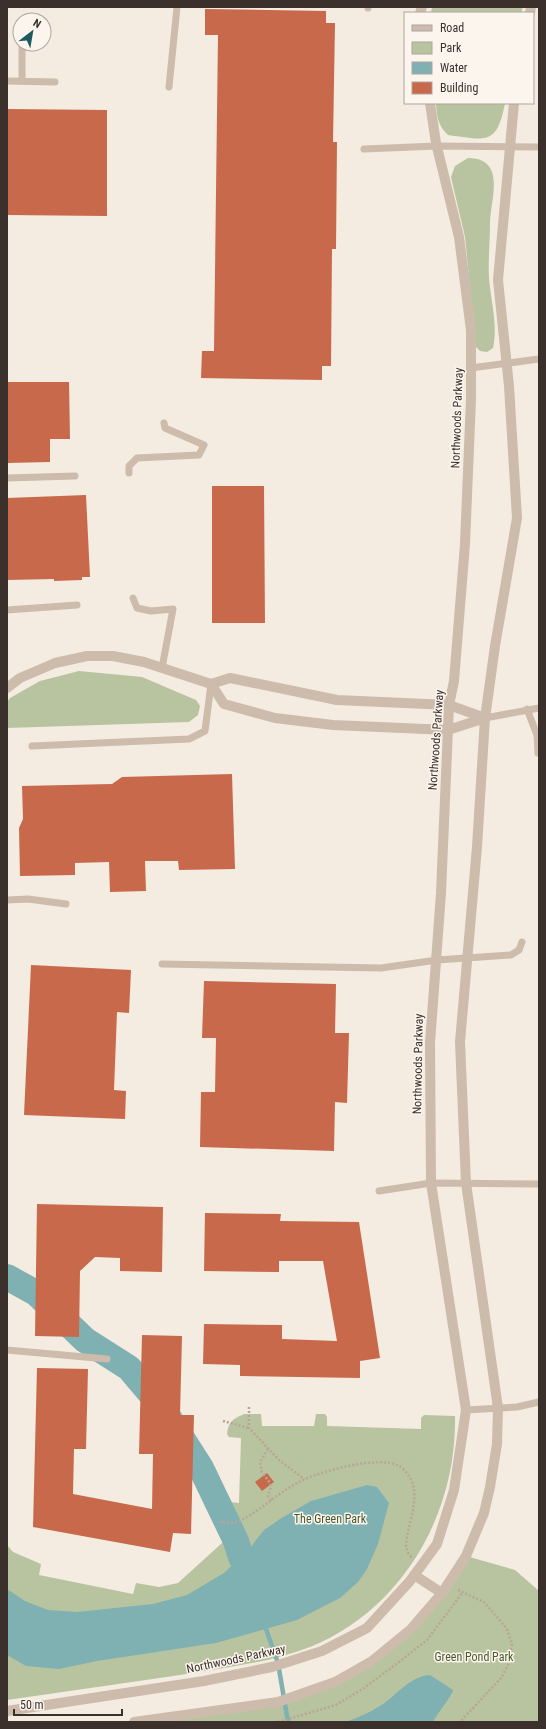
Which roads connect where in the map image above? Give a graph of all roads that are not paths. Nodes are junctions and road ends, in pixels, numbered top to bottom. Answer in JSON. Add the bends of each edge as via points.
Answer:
{"nodes":[{"id":1,"x":177,"y":7,"type":"edge"},
{"id":2,"x":22,"y":52,"type":"edge"},
{"id":3,"x":7,"y":80,"type":"edge"},
{"id":4,"x":22,"y":81,"type":"junction"},
{"id":5,"x":55,"y":82,"type":"dead end"},
{"id":6,"x":169,"y":87,"type":"dead end"},
{"id":7,"x":430,"y":104,"type":"edge"},
{"id":8,"x":514,"y":104,"type":"edge"},
{"id":9,"x":437,"y":146,"type":"junction"},
{"id":10,"x":509,"y":146,"type":"junction"},
{"id":11,"x":539,"y":146,"type":"edge"},
{"id":12,"x":364,"y":149,"type":"dead end"},
{"id":13,"x":539,"y":359,"type":"edge"},
{"id":14,"x":506,"y":363,"type":"junction"},
{"id":15,"x":471,"y":368,"type":"junction"},
{"id":16,"x":164,"y":423,"type":"dead end"},
{"id":17,"x":129,"y":473,"type":"dead end"},
{"id":18,"x":75,"y":476,"type":"dead end"},
{"id":19,"x":7,"y":478,"type":"edge"},
{"id":20,"x":133,"y":598,"type":"dead end"},
{"id":21,"x":77,"y":606,"type":"dead end"},
{"id":22,"x":7,"y":610,"type":"edge"},
{"id":23,"x":162,"y":668,"type":"junction"},
{"id":24,"x":211,"y":684,"type":"junction"},
{"id":25,"x":7,"y":688,"type":"edge"},
{"id":26,"x":450,"y":705,"type":"junction"},
{"id":27,"x":539,"y":708,"type":"edge"},
{"id":28,"x":527,"y":709,"type":"junction"},
{"id":29,"x":485,"y":718,"type":"junction"},
{"id":30,"x":448,"y":730,"type":"junction"},
{"id":31,"x":32,"y":746,"type":"dead end"},
{"id":32,"x":538,"y":753,"type":"dead end"},
{"id":33,"x":7,"y":900,"type":"edge"},
{"id":34,"x":66,"y":904,"type":"dead end"},
{"id":35,"x":522,"y":942,"type":"dead end"},
{"id":36,"x":467,"y":958,"type":"junction"},
{"id":37,"x":437,"y":960,"type":"junction"},
{"id":38,"x":162,"y":964,"type":"dead end"},
{"id":39,"x":431,"y":1183,"type":"junction"},
{"id":40,"x":466,"y":1184,"type":"junction"},
{"id":41,"x":539,"y":1184,"type":"edge"},
{"id":42,"x":379,"y":1191,"type":"dead end"},
{"id":43,"x":7,"y":1350,"type":"edge"},
{"id":44,"x":107,"y":1359,"type":"dead end"},
{"id":45,"x":539,"y":1402,"type":"edge"},
{"id":46,"x":498,"y":1408,"type":"junction"},
{"id":47,"x":466,"y":1410,"type":"junction"},
{"id":48,"x":414,"y":1575,"type":"junction"},
{"id":49,"x":442,"y":1593,"type":"junction"},
{"id":50,"x":7,"y":1711,"type":"edge"},
{"id":51,"x":134,"y":1722,"type":"edge"}],
"edges":[{"from":1,"to":6,"type":"lane"},
{"from":2,"to":4,"type":"lane"},
{"from":3,"to":4,"type":"lane"},
{"from":4,"to":5,"type":"lane"},
{"from":7,"to":9,"type":"street","name":"Northwoods Parkway"},
{"from":8,"to":10,"type":"street"},
{"from":9,"to":10,"type":"lane"},
{"from":9,"to":12,"type":"lane"},
{"from":9,"to":15,"type":"street","name":"Northwoods Parkway","via":[[459,237],[471,330]]},
{"from":10,"to":11,"type":"lane"},
{"from":10,"to":14,"type":"street","via":[[498,280]]},
{"from":13,"to":14,"type":"lane"},
{"from":14,"to":15,"type":"lane"},
{"from":14,"to":29,"type":"street","via":[[517,518]]},
{"from":15,"to":26,"type":"street","name":"Northwoods Parkway","via":[[465,544]]},
{"from":16,"to":17,"type":"lane","via":[[165,428],[204,445],[199,455],[137,458],[129,466]]},
{"from":18,"to":19,"type":"lane"},
{"from":20,"to":23,"type":"lane","via":[[137,608],[151,611],[173,609]]},
{"from":21,"to":22,"type":"lane"},
{"from":23,"to":24,"type":"street"},
{"from":23,"to":25,"type":"street","via":[[113,656],[87,656],[55,663],[20,678]]},
{"from":24,"to":26,"type":"street","via":[[230,678],[336,700]]},
{"from":24,"to":30,"type":"street","via":[[224,704],[275,718],[333,725]]},
{"from":24,"to":31,"type":"lane","via":[[205,731],[189,739]]},
{"from":26,"to":29,"type":"street"},
{"from":26,"to":30,"type":"street","name":"Northwoods Parkway"},
{"from":27,"to":28,"type":"lane"},
{"from":28,"to":29,"type":"lane"},
{"from":28,"to":32,"type":"lane","via":[[537,735]]},
{"from":29,"to":30,"type":"street"},
{"from":29,"to":36,"type":"street"},
{"from":30,"to":37,"type":"street","name":"Northwoods Parkway"},
{"from":33,"to":34,"type":"lane","via":[[28,899]]},
{"from":35,"to":36,"type":"lane","via":[[518,950],[511,955]]},
{"from":36,"to":37,"type":"lane"},
{"from":36,"to":40,"type":"street","via":[[460,1042]]},
{"from":37,"to":38,"type":"lane","via":[[381,968]]},
{"from":37,"to":39,"type":"street","name":"Northwoods Parkway","via":[[430,1043]]},
{"from":39,"to":40,"type":"lane"},
{"from":39,"to":42,"type":"lane"},
{"from":39,"to":47,"type":"street","name":"Northwoods Parkway"},
{"from":40,"to":41,"type":"lane"},
{"from":40,"to":46,"type":"street"},
{"from":43,"to":44,"type":"lane"},
{"from":45,"to":46,"type":"lane"},
{"from":46,"to":47,"type":"lane"},
{"from":46,"to":49,"type":"street","via":[[497,1444],[484,1513],[466,1556]]},
{"from":47,"to":48,"type":"street","name":"Northwoods Parkway","via":[[454,1490],[437,1544]]},
{"from":48,"to":49,"type":"street"},
{"from":48,"to":50,"type":"street","name":"Northwoods Parkway","via":[[367,1628],[322,1651],[272,1667],[204,1681]]},
{"from":49,"to":51,"type":"street","via":[[412,1629],[372,1661],[335,1682],[278,1702]]}]}
